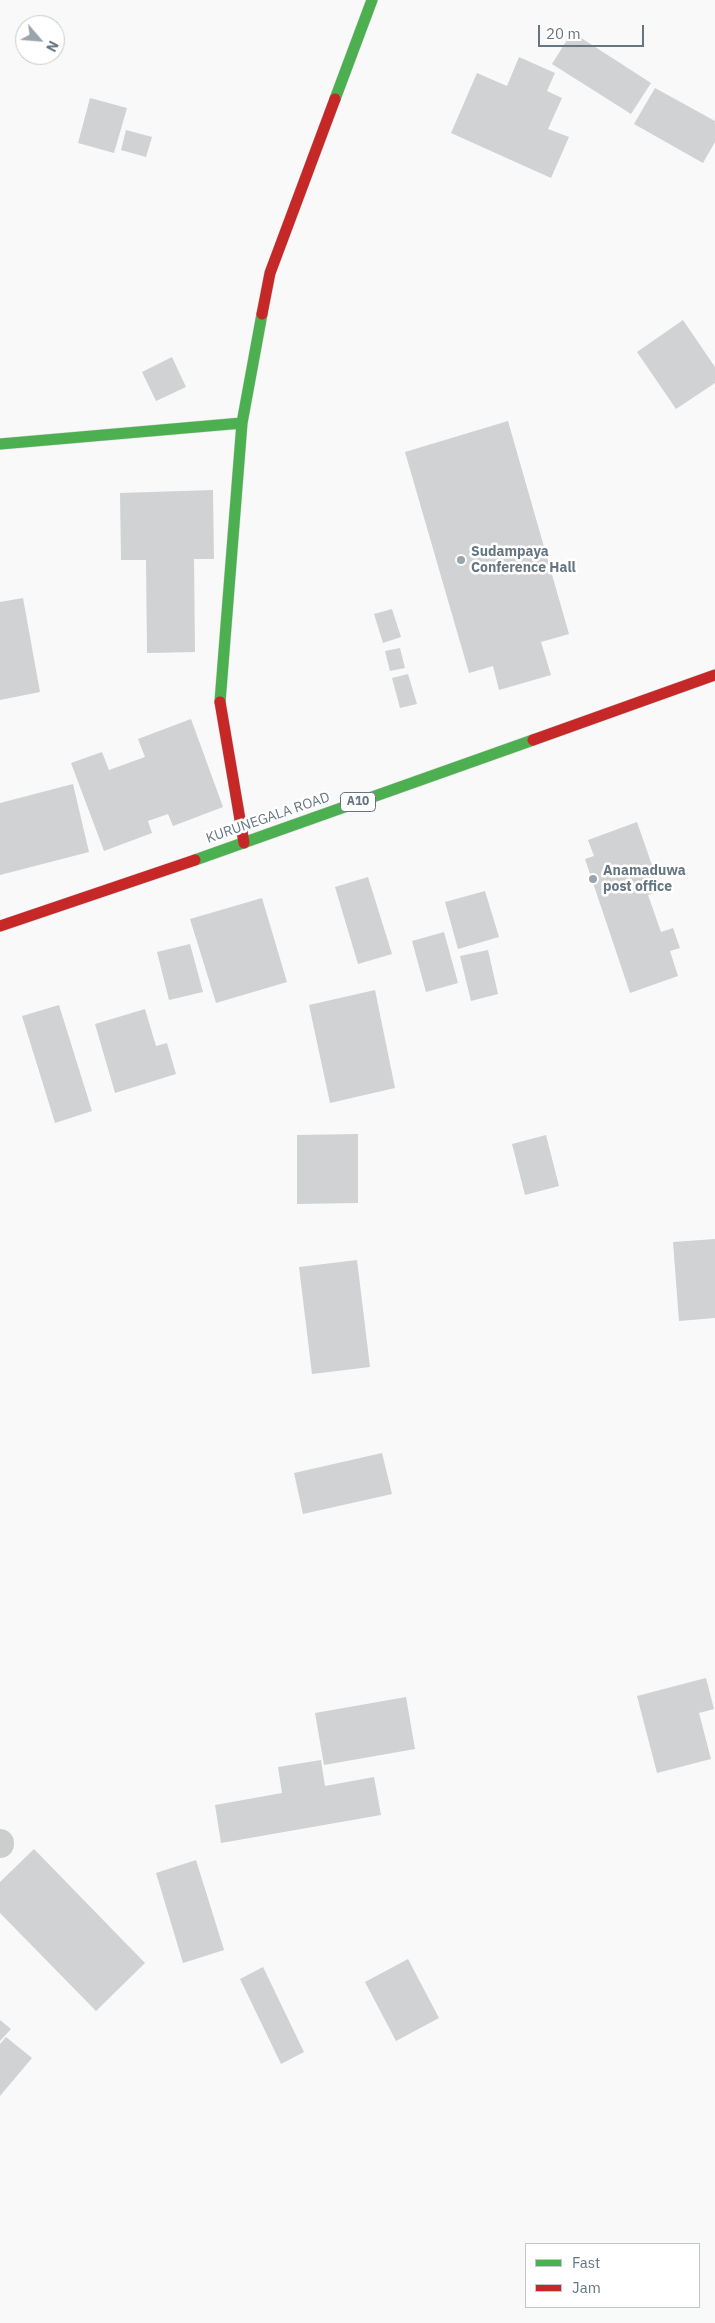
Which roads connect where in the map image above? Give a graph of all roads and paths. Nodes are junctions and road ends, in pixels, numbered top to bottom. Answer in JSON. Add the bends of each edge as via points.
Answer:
{"nodes":[{"id":1,"x":372,"y":0,"type":"edge"},
{"id":2,"x":242,"y":423,"type":"junction"},
{"id":3,"x":0,"y":444,"type":"edge"},
{"id":4,"x":715,"y":675,"type":"edge"},
{"id":5,"x":244,"y":843,"type":"junction"},
{"id":6,"x":0,"y":926,"type":"edge"}],
"edges":[{"from":1,"to":2,"type":"main road","via":[[270,273]]},
{"from":2,"to":3,"type":"main road"},
{"from":2,"to":5,"type":"main road","via":[[219,697]]},
{"from":4,"to":5,"type":"main road","name":"KURUNEGALA ROAD","number":"A10"},
{"from":5,"to":6,"type":"main road","name":"KURUNEGALA ROAD","number":"A10"}]}
